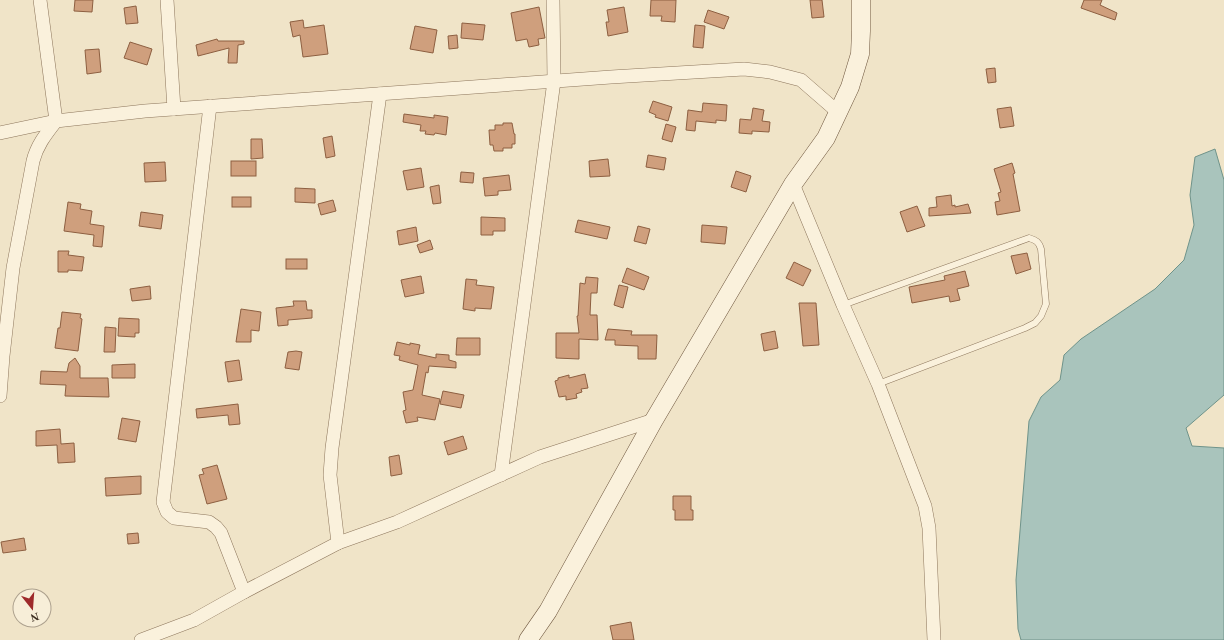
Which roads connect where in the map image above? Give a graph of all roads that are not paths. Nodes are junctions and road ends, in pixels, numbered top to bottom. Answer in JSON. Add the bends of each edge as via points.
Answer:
{"nodes":[{"id":1,"x":40,"y":0,"type":"edge"},
{"id":2,"x":167,"y":0,"type":"edge"},
{"id":3,"x":554,"y":0,"type":"edge"},
{"id":4,"x":862,"y":3,"type":"edge"},
{"id":5,"x":554,"y":81,"type":"junction"},
{"id":6,"x":380,"y":94,"type":"junction"},
{"id":7,"x":210,"y":106,"type":"junction"},
{"id":8,"x":174,"y":109,"type":"junction"},
{"id":9,"x":839,"y":113,"type":"junction"},
{"id":10,"x":56,"y":121,"type":"junction"},
{"id":11,"x":0,"y":133,"type":"edge"},
{"id":12,"x":793,"y":184,"type":"junction"},
{"id":13,"x":843,"y":305,"type":"junction"},
{"id":14,"x":2,"y":356,"type":"edge"},
{"id":15,"x":878,"y":384,"type":"junction"},
{"id":16,"x":0,"y":396,"type":"edge"},
{"id":17,"x":654,"y":420,"type":"junction"},
{"id":18,"x":501,"y":475,"type":"junction"},
{"id":19,"x":338,"y":542,"type":"junction"},
{"id":20,"x":244,"y":592,"type":"junction"},
{"id":21,"x":141,"y":640,"type":"edge"},
{"id":22,"x":528,"y":640,"type":"edge"},
{"id":23,"x":934,"y":640,"type":"edge"}],
"edges":[{"from":1,"to":10,"type":"street"},
{"from":2,"to":8,"type":"street"},
{"from":3,"to":5,"type":"street"},
{"from":4,"to":9,"type":"street","via":[[860,54]]},
{"from":5,"to":6,"type":"street"},
{"from":5,"to":9,"type":"street","via":[[755,70],[801,80]]},
{"from":5,"to":18,"type":"street"},
{"from":6,"to":7,"type":"street"},
{"from":6,"to":19,"type":"street","via":[[332,448],[330,475]]},
{"from":7,"to":8,"type":"street"},
{"from":7,"to":20,"type":"street","via":[[163,502],[167,512],[174,518],[209,522],[216,527],[221,533]]},
{"from":8,"to":10,"type":"street"},
{"from":9,"to":12,"type":"street","via":[[826,138]]},
{"from":10,"to":11,"type":"street"},
{"from":10,"to":14,"type":"street","via":[[40,142],[32,161],[13,268]]},
{"from":12,"to":13,"type":"street"},
{"from":12,"to":17,"type":"street"},
{"from":13,"to":15,"type":"street"},
{"from":13,"to":15,"type":"lane","via":[[1029,238],[1036,240],[1042,249],[1046,304],[1035,323]]},
{"from":14,"to":16,"type":"street"},
{"from":15,"to":23,"type":"street","via":[[927,516]]},
{"from":17,"to":18,"type":"street","via":[[540,457]]},
{"from":17,"to":22,"type":"street","via":[[548,611]]},
{"from":18,"to":19,"type":"street","via":[[398,522]]},
{"from":19,"to":20,"type":"street"},
{"from":20,"to":21,"type":"street","via":[[194,620]]}]}
